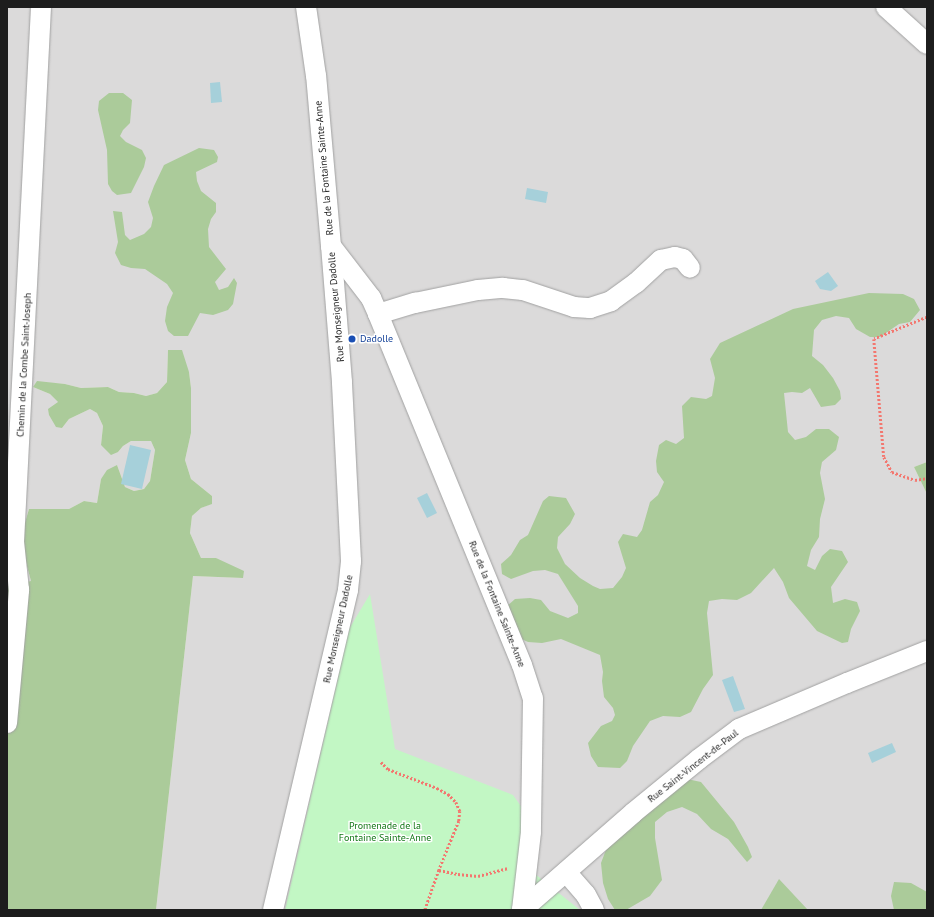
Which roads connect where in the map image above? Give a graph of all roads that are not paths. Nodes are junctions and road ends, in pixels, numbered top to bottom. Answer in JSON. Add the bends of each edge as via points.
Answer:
{"nodes":[{"id":1,"x":41,"y":7,"type":"edge"},
{"id":2,"x":306,"y":7,"type":"edge"},
{"id":3,"x":886,"y":7,"type":"edge"},
{"id":4,"x":927,"y":44,"type":"edge"},
{"id":5,"x":331,"y":246,"type":"junction"},
{"id":6,"x":690,"y":268,"type":"dead end"},
{"id":7,"x":378,"y":314,"type":"junction"},
{"id":8,"x":927,"y":651,"type":"edge"},
{"id":9,"x":7,"y":723,"type":"edge"},
{"id":10,"x":566,"y":872,"type":"junction"},
{"id":11,"x":273,"y":910,"type":"edge"},
{"id":12,"x":522,"y":910,"type":"edge"},
{"id":13,"x":594,"y":910,"type":"edge"}],
"edges":[{"from":1,"to":9,"type":"street","name":"Chemin de la Combe Saint-Joseph","via":[[14,542],[19,590]]},
{"from":2,"to":5,"type":"street","name":"Rue de la Fontaine Sainte-Anne","via":[[316,76]]},
{"from":3,"to":4,"type":"street"},
{"from":5,"to":7,"type":"street","name":"Rue de la Fontaine Sainte-Anne","via":[[371,298]]},
{"from":5,"to":11,"type":"street","name":"Rue Monseigneur Dadolle","via":[[342,382],[351,561],[348,590]]},
{"from":6,"to":7,"type":"street","via":[[683,259],[675,257],[660,260],[636,283],[611,301],[590,308],[574,307],[523,290],[503,288],[478,290],[415,303]]},
{"from":7,"to":12,"type":"street","name":"Rue de la Fontaine Sainte-Anne","via":[[522,665],[533,698],[531,832]]},
{"from":8,"to":10,"type":"street","name":"Rue Saint-Vincent-de-Paul","via":[[739,729],[699,759]]},
{"from":10,"to":12,"type":"street"},
{"from":10,"to":13,"type":"street","via":[[586,895]]}]}
